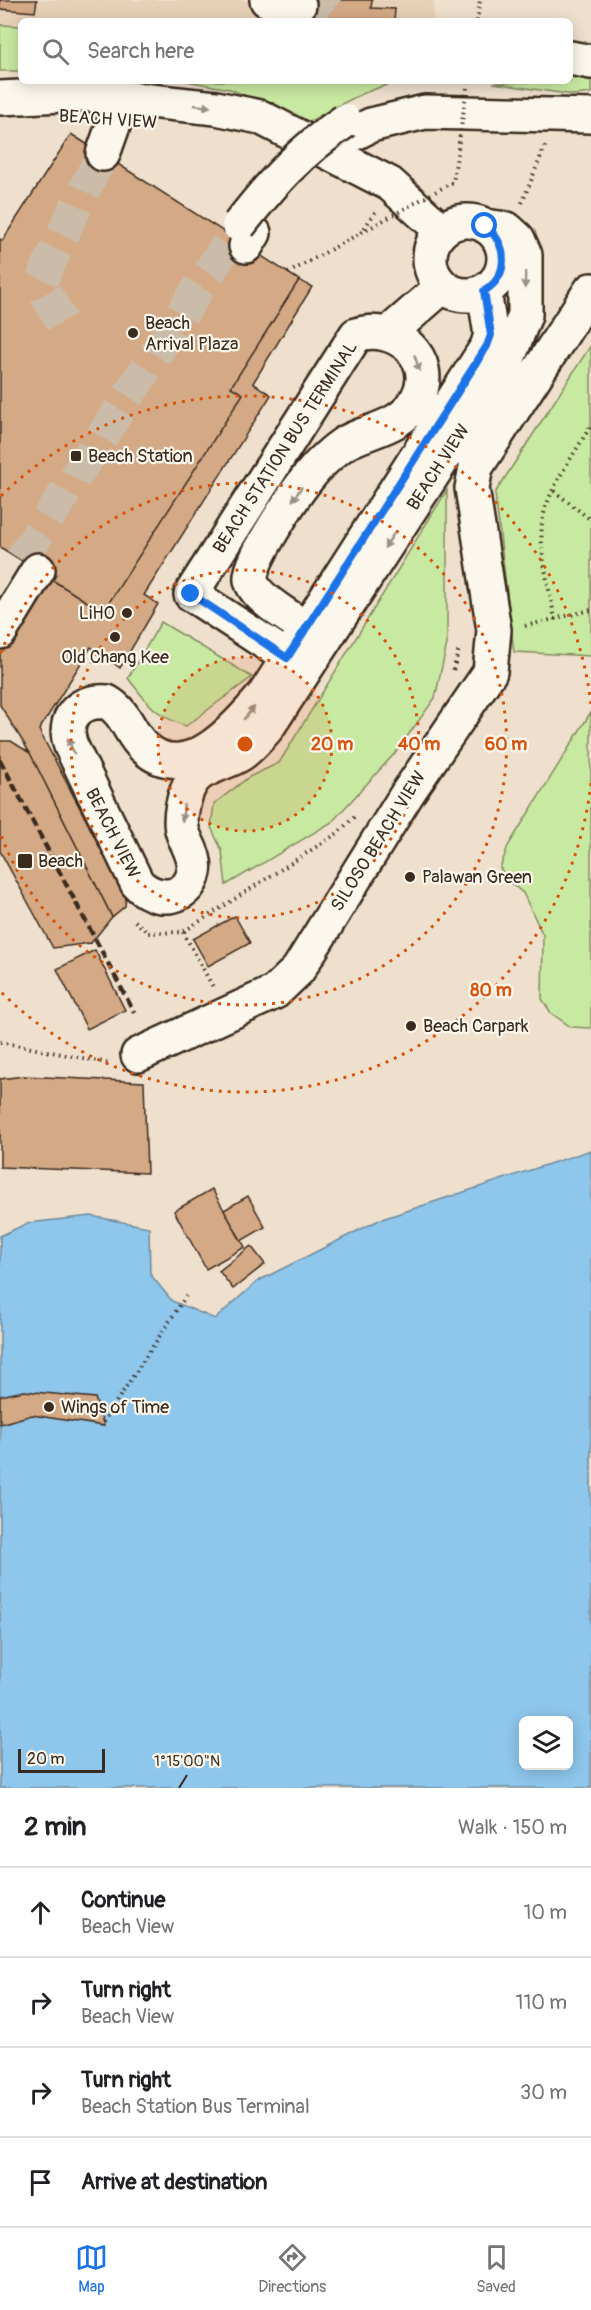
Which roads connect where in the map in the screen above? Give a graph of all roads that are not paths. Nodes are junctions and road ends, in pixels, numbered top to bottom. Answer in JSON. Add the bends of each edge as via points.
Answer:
{"nodes":[{"id":1,"x":267,"y":0,"type":"edge"},
{"id":2,"x":299,"y":5,"type":"dead end"},
{"id":3,"x":573,"y":59,"type":"edge"},
{"id":4,"x":591,"y":62,"type":"edge"},
{"id":5,"x":0,"y":98,"type":"edge"},
{"id":6,"x":121,"y":108,"type":"junction"},
{"id":7,"x":591,"y":116,"type":"edge"},
{"id":8,"x":0,"y":117,"type":"edge"},
{"id":9,"x":103,"y":154,"type":"tunnel mouth"},
{"id":10,"x":485,"y":226,"type":"junction"},
{"id":11,"x":243,"y":235,"type":"tunnel mouth"},
{"id":12,"x":437,"y":238,"type":"junction"},
{"id":13,"x":443,"y":286,"type":"junction"},
{"id":14,"x":591,"y":290,"type":"edge"},
{"id":15,"x":484,"y":291,"type":"junction"},
{"id":16,"x":396,"y":327,"type":"dead end"},
{"id":17,"x":0,"y":594,"type":"edge"},
{"id":18,"x":0,"y":632,"type":"edge"},
{"id":19,"x":315,"y":633,"type":"junction"},
{"id":20,"x":296,"y":663,"type":"junction"},
{"id":21,"x":138,"y":1054,"type":"road end"}],
"edges":[{"from":1,"to":2,"type":"street"},
{"from":3,"to":4,"type":"street"},
{"from":5,"to":6,"type":"street","name":"BEACH VIEW","via":[[84,94]]},
{"from":6,"to":8,"type":"street","name":"BEACH VIEW","via":[[86,114]]},
{"from":6,"to":9,"type":"street"},
{"from":6,"to":12,"type":"street","name":"BEACH VIEW","via":[[252,134],[304,153],[379,195]]},
{"from":7,"to":11,"type":"street","via":[[541,126],[425,112],[350,127]]},
{"from":10,"to":12,"type":"street","name":"BEACH VIEW","via":[[462,221]]},
{"from":10,"to":15,"type":"street","via":[[499,240],[504,258],[499,277]]},
{"from":10,"to":19,"type":"street","name":"BEACH VIEW","one_way":true,"via":[[507,230],[518,239],[525,255],[525,315],[507,361]]},
{"from":12,"to":13,"type":"street","via":[[431,268]]},
{"from":13,"to":15,"type":"street","via":[[462,296]]},
{"from":13,"to":16,"type":"street"},
{"from":14,"to":21,"type":"street","name":"SILOSO BEACH VIEW","via":[[476,467],[472,488],[494,630],[490,672],[407,794],[298,970],[275,992]]},
{"from":15,"to":19,"type":"street","name":"BEACH VIEW","via":[[491,335],[487,346]]},
{"from":17,"to":18,"type":"street","via":[[30,565]]},
{"from":19,"to":20,"type":"street","name":"BEACH VIEW"},
{"from":20,"to":19,"type":"street","name":"BEACH STATION BUS TERMINAL","one_way":true,"via":[[191,594],[356,335],[378,331],[398,337],[412,347],[422,380],[417,399],[401,418],[344,444],[311,473],[251,568],[250,580],[258,594]]},
{"from":20,"to":20,"type":"street","name":"BEACH VIEW","one_way":true,"via":[[267,728],[242,753],[194,778],[183,803],[181,830],[194,861],[190,882],[175,895],[154,896],[144,891],[67,737],[71,716],[87,703],[107,702],[123,715],[144,748],[176,763],[192,758],[231,731]]}]}
